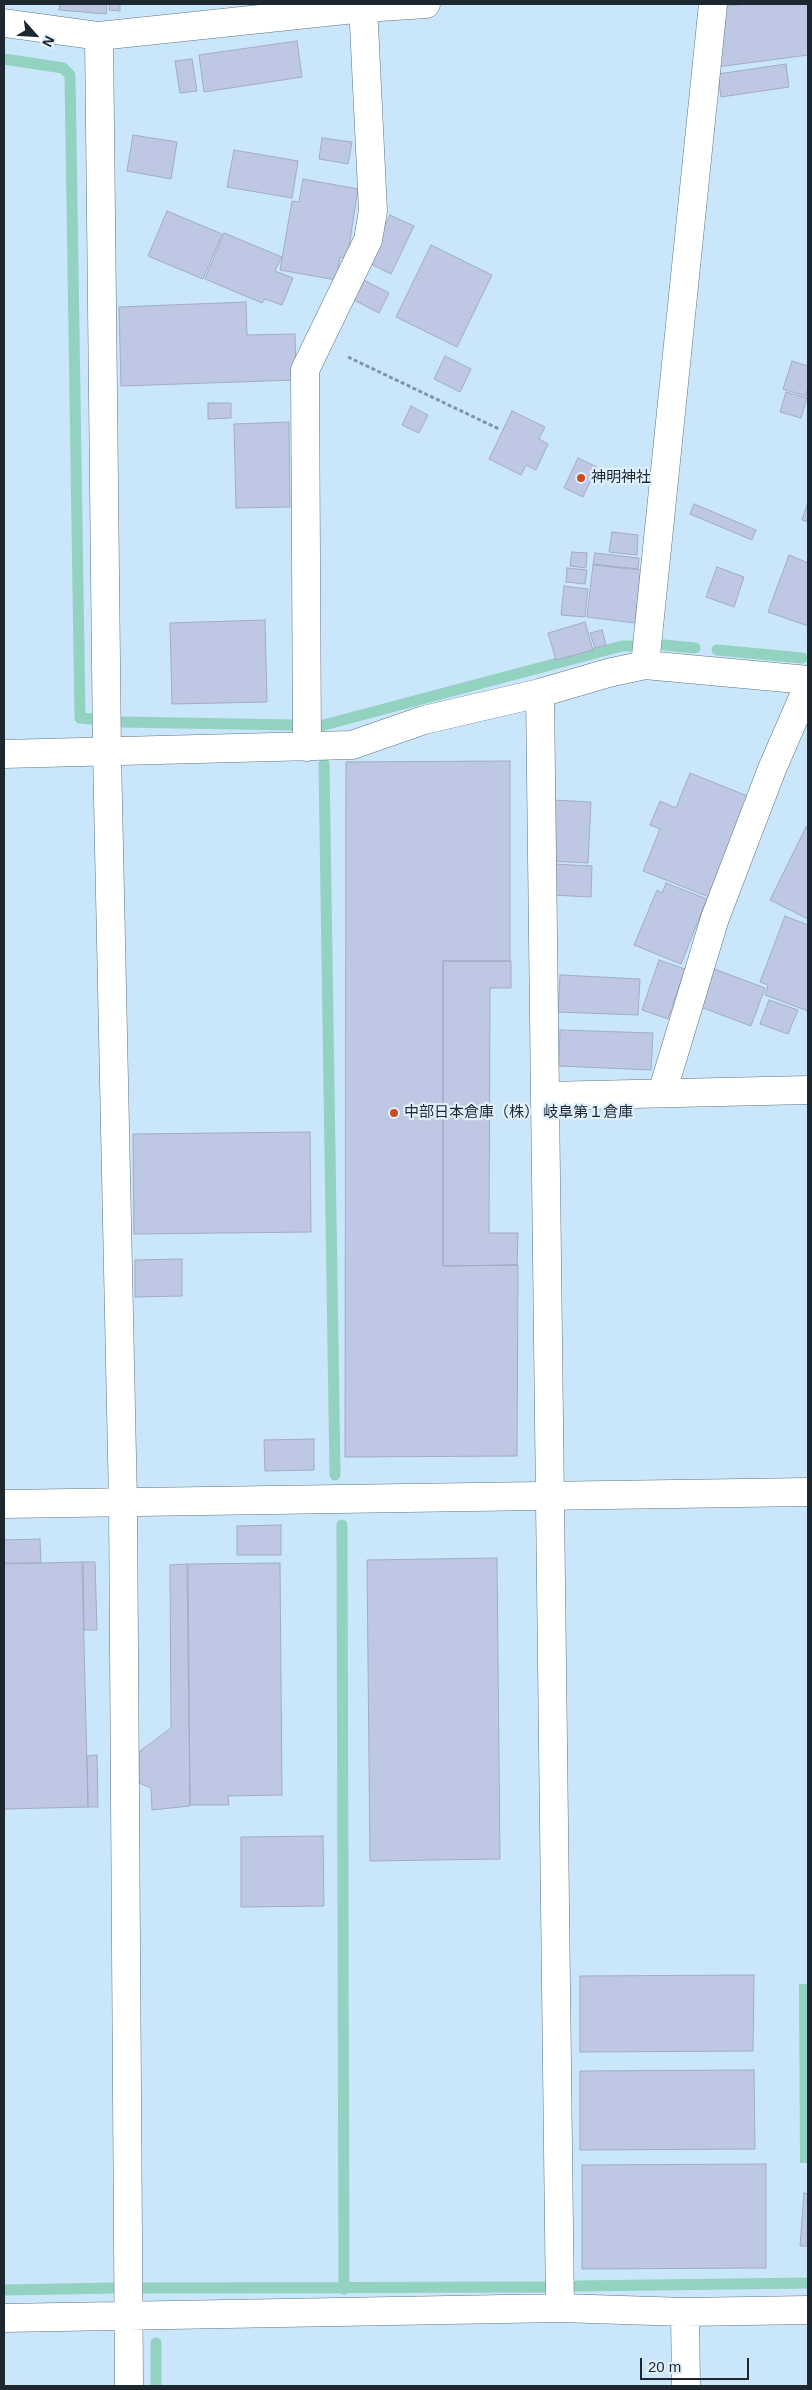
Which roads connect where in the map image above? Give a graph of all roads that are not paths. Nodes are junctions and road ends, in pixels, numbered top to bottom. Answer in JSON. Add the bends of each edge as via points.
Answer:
{"nodes":[{"id":1,"x":426,"y":4,"type":"edge"},
{"id":2,"x":713,"y":4,"type":"edge"},
{"id":3,"x":364,"y":6,"type":"edge"},
{"id":4,"x":4,"y":22,"type":"edge"},
{"id":5,"x":99,"y":36,"type":"junction"},
{"id":6,"x":645,"y":665,"type":"junction"},
{"id":7,"x":808,"y":680,"type":"edge"},
{"id":8,"x":808,"y":686,"type":"edge"},
{"id":9,"x":540,"y":693,"type":"junction"},
{"id":10,"x":307,"y":747,"type":"junction"},
{"id":11,"x":107,"y":753,"type":"junction"},
{"id":12,"x":4,"y":754,"type":"edge"},
{"id":13,"x":808,"y":1090,"type":"edge"},
{"id":14,"x":662,"y":1093,"type":"junction"},
{"id":15,"x":546,"y":1096,"type":"junction"},
{"id":16,"x":808,"y":1492,"type":"edge"},
{"id":17,"x":550,"y":1496,"type":"junction"},
{"id":18,"x":123,"y":1503,"type":"junction"},
{"id":19,"x":4,"y":1504,"type":"edge"},
{"id":20,"x":560,"y":2308,"type":"junction"},
{"id":21,"x":808,"y":2310,"type":"edge"},
{"id":22,"x":685,"y":2312,"type":"junction"},
{"id":23,"x":130,"y":2316,"type":"junction"},
{"id":24,"x":4,"y":2318,"type":"edge"},
{"id":25,"x":129,"y":2386,"type":"edge"},
{"id":26,"x":686,"y":2386,"type":"edge"}],
"edges":[{"from":1,"to":3,"type":"street"},
{"from":2,"to":6,"type":"street"},
{"from":3,"to":5,"type":"street"},
{"from":3,"to":10,"type":"street","via":[[373,211],[368,240],[305,370]]},
{"from":4,"to":5,"type":"street"},
{"from":5,"to":11,"type":"street"},
{"from":6,"to":7,"type":"street"},
{"from":6,"to":9,"type":"street"},
{"from":8,"to":14,"type":"street","via":[[772,769],[715,918]]},
{"from":9,"to":10,"type":"street","via":[[424,720],[352,745]]},
{"from":9,"to":15,"type":"street"},
{"from":10,"to":11,"type":"street"},
{"from":11,"to":12,"type":"street"},
{"from":11,"to":18,"type":"street"},
{"from":13,"to":14,"type":"street"},
{"from":14,"to":15,"type":"street"},
{"from":15,"to":17,"type":"street"},
{"from":16,"to":17,"type":"street"},
{"from":17,"to":18,"type":"street"},
{"from":17,"to":20,"type":"street"},
{"from":18,"to":19,"type":"street"},
{"from":18,"to":23,"type":"street"},
{"from":20,"to":22,"type":"street"},
{"from":20,"to":23,"type":"street"},
{"from":21,"to":22,"type":"street"},
{"from":22,"to":26,"type":"street"},
{"from":23,"to":24,"type":"street"},
{"from":23,"to":25,"type":"street"}]}
